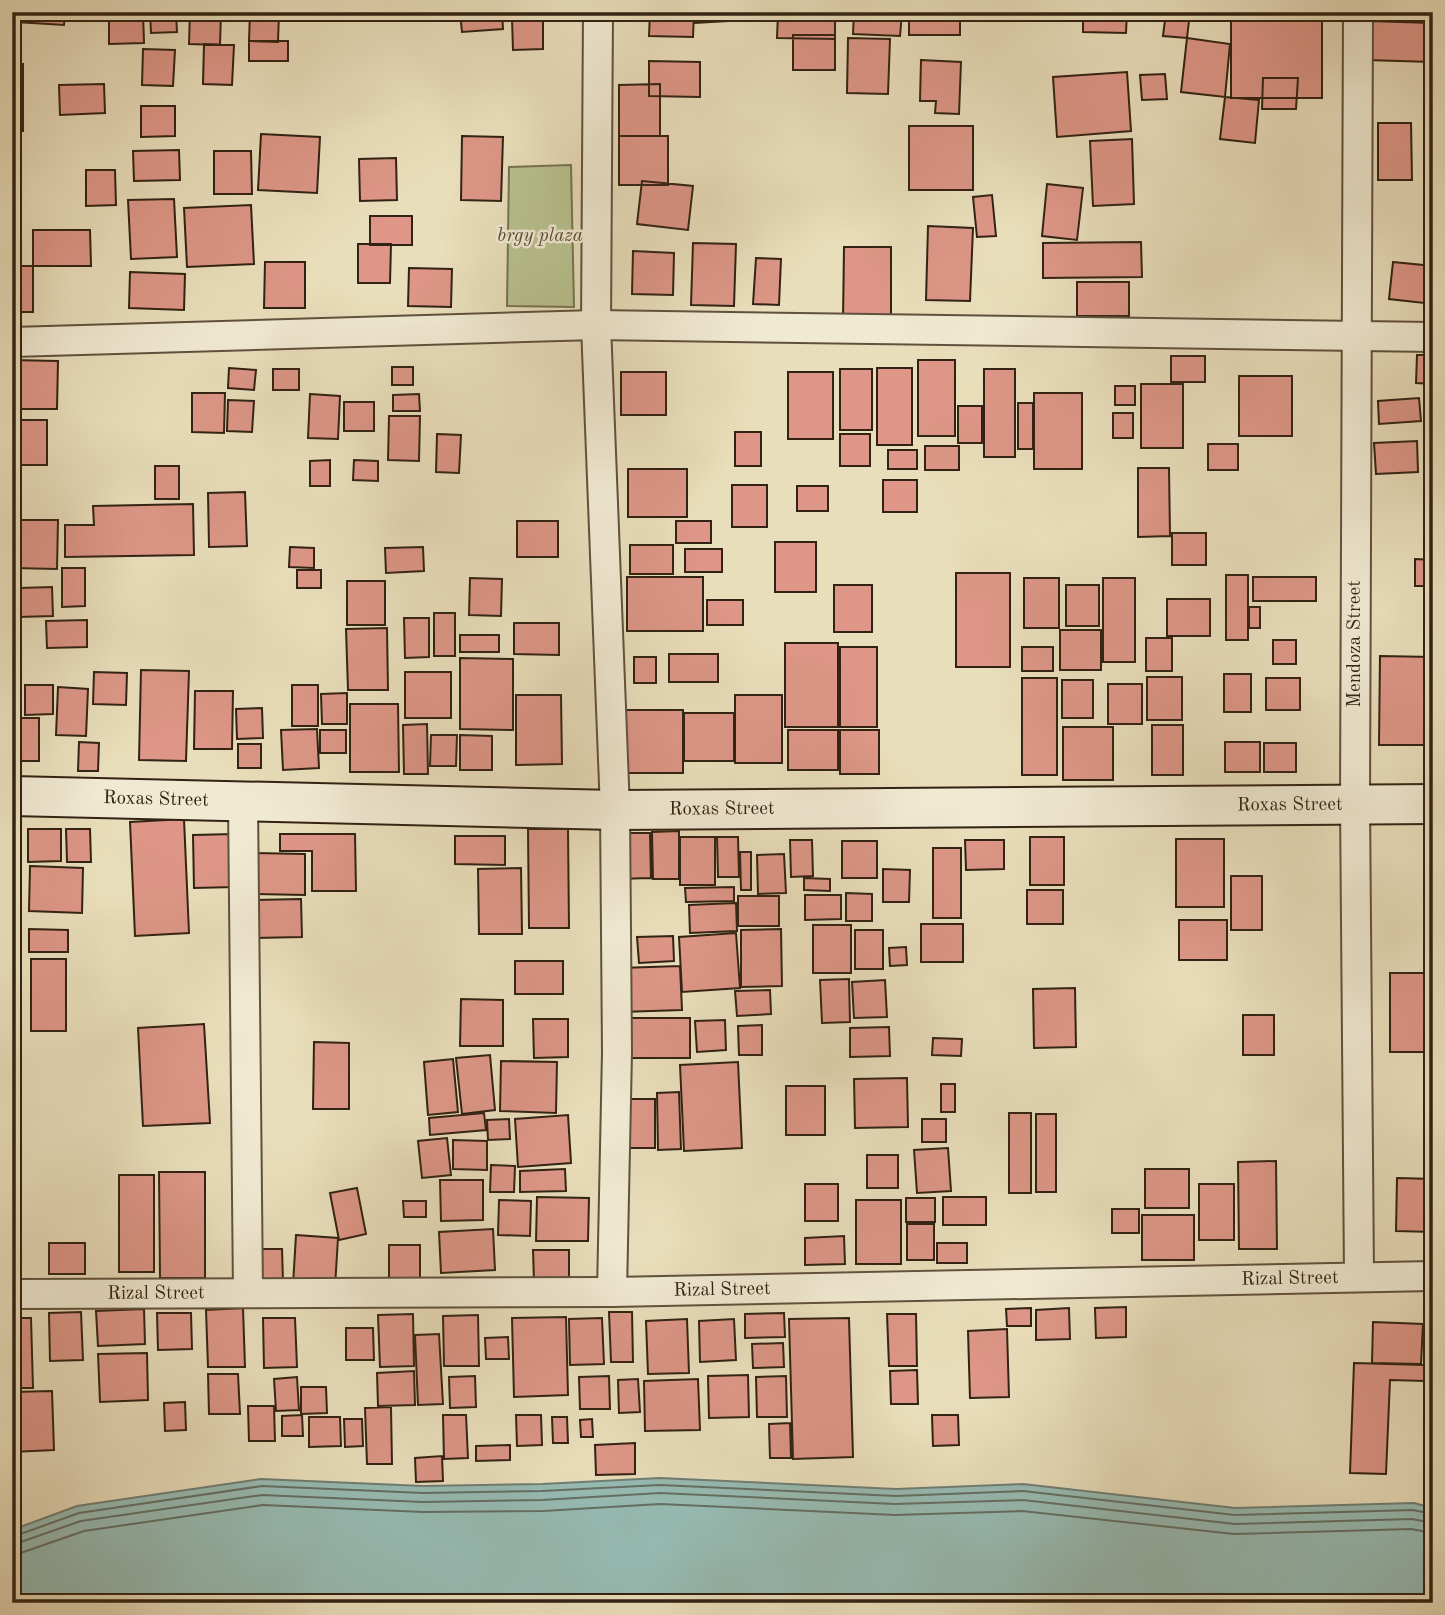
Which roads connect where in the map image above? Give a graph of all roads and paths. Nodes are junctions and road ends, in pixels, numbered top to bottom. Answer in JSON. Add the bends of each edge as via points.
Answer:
{"nodes":[{"id":1,"x":598,"y":12,"type":"edge"},
{"id":2,"x":1357,"y":12,"type":"edge"},
{"id":3,"x":596,"y":325,"type":"junction"},
{"id":4,"x":1433,"y":337,"type":"edge"},
{"id":5,"x":1356,"y":338,"type":"junction"},
{"id":6,"x":12,"y":342,"type":"edge"},
{"id":7,"x":12,"y":796,"type":"edge"},
{"id":8,"x":243,"y":803,"type":"junction"},
{"id":9,"x":1355,"y":804,"type":"junction"},
{"id":10,"x":1433,"y":804,"type":"edge"},
{"id":11,"x":615,"y":810,"type":"junction"},
{"id":12,"x":1359,"y":1276,"type":"junction"},
{"id":13,"x":1433,"y":1276,"type":"edge"},
{"id":14,"x":612,"y":1292,"type":"junction"},
{"id":15,"x":248,"y":1293,"type":"junction"},
{"id":16,"x":12,"y":1294,"type":"edge"}],
"edges":[{"from":1,"to":3,"type":"street"},
{"from":2,"to":5,"type":"street","name":"Mendoza Street"},
{"from":3,"to":5,"type":"street"},
{"from":3,"to":6,"type":"street"},
{"from":3,"to":11,"type":"street"},
{"from":4,"to":5,"type":"street"},
{"from":5,"to":9,"type":"street","name":"Mendoza Street"},
{"from":7,"to":8,"type":"main road","name":"Roxas Street"},
{"from":8,"to":11,"type":"main road","name":"Roxas Street"},
{"from":8,"to":15,"type":"street"},
{"from":9,"to":10,"type":"main road","name":"Roxas Street"},
{"from":9,"to":11,"type":"main road","name":"Roxas Street"},
{"from":9,"to":12,"type":"street","name":"Mendoza Street"},
{"from":11,"to":14,"type":"street","via":[[617,1052]]},
{"from":12,"to":13,"type":"street","name":"Rizal Street"},
{"from":12,"to":14,"type":"street","name":"Rizal Street"},
{"from":14,"to":15,"type":"street","name":"Rizal Street"},
{"from":15,"to":16,"type":"street","name":"Rizal Street"}]}
